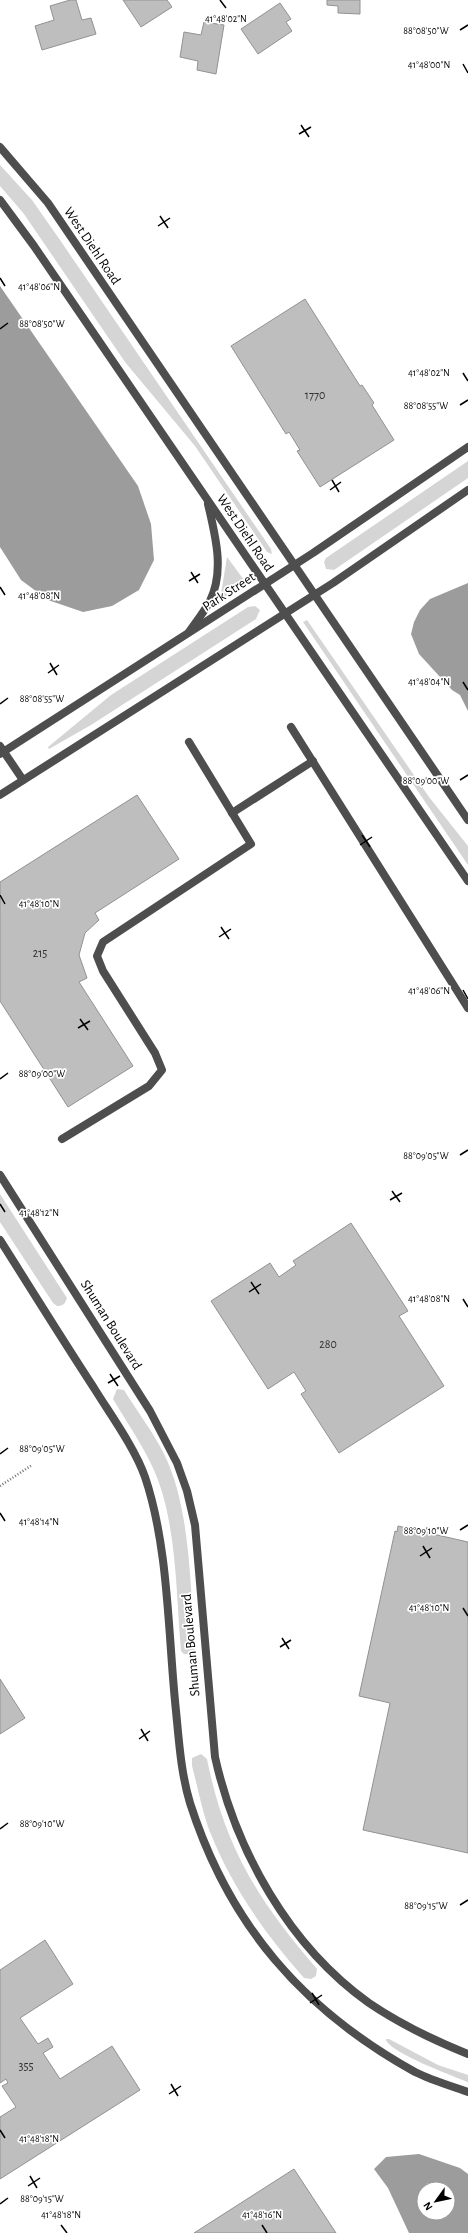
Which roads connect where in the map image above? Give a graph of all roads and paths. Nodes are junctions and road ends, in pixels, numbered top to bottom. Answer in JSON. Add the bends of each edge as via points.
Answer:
{"nodes":[{"id":1,"x":0,"y":147,"type":"edge"},
{"id":2,"x":0,"y":200,"type":"edge"},
{"id":3,"x":468,"y":447,"type":"edge"},
{"id":4,"x":468,"y":490,"type":"edge"},
{"id":5,"x":206,"y":499,"type":"junction"},
{"id":6,"x":294,"y":565,"type":"junction"},
{"id":7,"x":265,"y":584,"type":"junction"},
{"id":8,"x":314,"y":595,"type":"junction"},
{"id":9,"x":285,"y":613,"type":"junction"},
{"id":10,"x":189,"y":632,"type":"junction"},
{"id":11,"x":291,"y":727,"type":"dead end"},
{"id":12,"x":189,"y":742,"type":"dead end"},
{"id":13,"x":1,"y":750,"type":"edge"},
{"id":14,"x":312,"y":761,"type":"junction"},
{"id":15,"x":23,"y":780,"type":"junction"},
{"id":16,"x":0,"y":795,"type":"edge"},
{"id":17,"x":232,"y":813,"type":"junction"},
{"id":18,"x":468,"y":820,"type":"edge"},
{"id":19,"x":468,"y":881,"type":"edge"},
{"id":20,"x":468,"y":1008,"type":"edge"},
{"id":21,"x":62,"y":1139,"type":"dead end"},
{"id":22,"x":0,"y":1175,"type":"edge"},
{"id":23,"x":0,"y":1240,"type":"edge"},
{"id":24,"x":32,"y":1465,"type":"dead end"},
{"id":25,"x":0,"y":1486,"type":"edge"},
{"id":26,"x":468,"y":2054,"type":"edge"},
{"id":27,"x":468,"y":2092,"type":"edge"}],
"edges":[{"from":1,"to":6,"type":"street","name":"West Diehl Road","via":[[48,203]]},
{"from":2,"to":5,"type":"street","name":"West Diehl Road"},
{"from":3,"to":6,"type":"street","name":"Park Street"},
{"from":4,"to":8,"type":"street"},
{"from":5,"to":7,"type":"street","name":"West Diehl Road"},
{"from":5,"to":10,"type":"street","via":[[217,540],[217,574],[210,601]]},
{"from":6,"to":7,"type":"street","name":"Park Street"},
{"from":6,"to":8,"type":"street","name":"West Diehl Road"},
{"from":7,"to":9,"type":"street","name":"West Diehl Road"},
{"from":7,"to":10,"type":"street","name":"Park Street"},
{"from":8,"to":9,"type":"street"},
{"from":8,"to":18,"type":"street","name":"West Diehl Road"},
{"from":9,"to":15,"type":"street"},
{"from":9,"to":19,"type":"street","name":"West Diehl Road"},
{"from":10,"to":13,"type":"street","name":"Park Street"},
{"from":11,"to":14,"type":"street"},
{"from":12,"to":17,"type":"street"},
{"from":13,"to":15,"type":"street"},
{"from":14,"to":17,"type":"street"},
{"from":14,"to":20,"type":"street"},
{"from":15,"to":16,"type":"street"},
{"from":17,"to":21,"type":"street","via":[[251,844],[103,942],[97,956],[103,971],[155,1053],[162,1070],[149,1086]]},
{"from":22,"to":26,"type":"street","name":"Shuman Boulevard","via":[[150,1410],[188,1491],[195,1525],[215,1757],[223,1793],[242,1842],[262,1880],[293,1927],[329,1969],[369,2002],[428,2038]]},
{"from":23,"to":27,"type":"street","name":"Shuman Boulevard","via":[[120,1428],[144,1475],[159,1527],[181,1758],[190,1801],[212,1862],[243,1919],[272,1960],[348,2030],[417,2073]]},
{"from":24,"to":25,"type":"path"}]}
